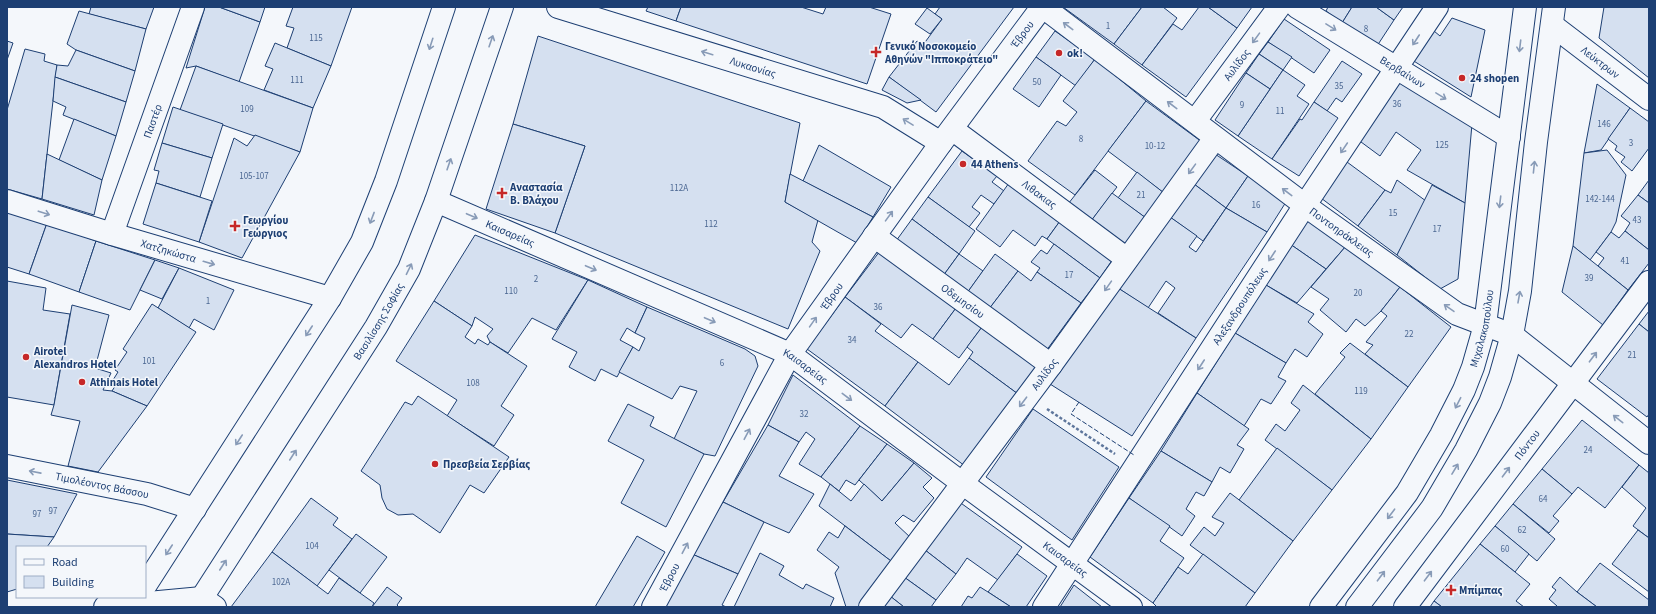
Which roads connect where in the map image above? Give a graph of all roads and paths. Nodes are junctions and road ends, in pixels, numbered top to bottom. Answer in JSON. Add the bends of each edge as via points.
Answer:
{"nodes":[{"id":1,"x":193,"y":7,"type":"edge"},
{"id":2,"x":444,"y":7,"type":"edge"},
{"id":3,"x":502,"y":7,"type":"edge"},
{"id":4,"x":558,"y":7,"type":"edge"},
{"id":5,"x":1043,"y":7,"type":"edge"},
{"id":6,"x":1279,"y":7,"type":"edge"},
{"id":7,"x":1298,"y":7,"type":"edge"},
{"id":8,"x":1437,"y":7,"type":"edge"},
{"id":9,"x":1525,"y":7,"type":"edge"},
{"id":10,"x":1553,"y":16,"type":"edge"},
{"id":11,"x":1397,"y":68,"type":"junction"},
{"id":12,"x":1649,"y":99,"type":"edge"},
{"id":13,"x":1194,"y":121,"type":"junction"},
{"id":14,"x":947,"y":136,"type":"junction"},
{"id":15,"x":1509,"y":137,"type":"junction"},
{"id":16,"x":1215,"y":138,"type":"junction"},
{"id":17,"x":7,"y":201,"type":"edge"},
{"id":18,"x":436,"y":201,"type":"junction"},
{"id":19,"x":1305,"y":205,"type":"junction"},
{"id":20,"x":112,"y":234,"type":"junction"},
{"id":21,"x":874,"y":236,"type":"junction"},
{"id":22,"x":1127,"y":259,"type":"junction"},
{"id":23,"x":1649,"y":282,"type":"edge"},
{"id":24,"x":330,"y":298,"type":"junction"},
{"id":25,"x":1484,"y":325,"type":"junction"},
{"id":26,"x":1512,"y":335,"type":"junction"},
{"id":27,"x":790,"y":354,"type":"junction"},
{"id":28,"x":1051,"y":365,"type":"junction"},
{"id":29,"x":1573,"y":383,"type":"junction"},
{"id":30,"x":1061,"y":418,"type":"dead end"},
{"id":31,"x":1649,"y":443,"type":"edge"},
{"id":32,"x":7,"y":466,"type":"edge"},
{"id":33,"x":1135,"y":467,"type":"junction"},
{"id":34,"x":962,"y":483,"type":"junction"},
{"id":35,"x":195,"y":509,"type":"junction"},
{"id":36,"x":1073,"y":564,"type":"junction"},
{"id":37,"x":146,"y":584,"type":"edge"},
{"id":38,"x":134,"y":603,"type":"edge"},
{"id":39,"x":204,"y":604,"type":"edge"},
{"id":40,"x":105,"y":607,"type":"edge"},
{"id":41,"x":654,"y":607,"type":"edge"},
{"id":42,"x":870,"y":607,"type":"edge"},
{"id":43,"x":1044,"y":607,"type":"edge"},
{"id":44,"x":1131,"y":607,"type":"edge"},
{"id":45,"x":1321,"y":607,"type":"edge"},
{"id":46,"x":1358,"y":607,"type":"edge"},
{"id":47,"x":1405,"y":607,"type":"edge"}],
"edges":[{"from":1,"to":20,"type":"street","name":"Παστέρ"},
{"from":2,"to":24,"type":"street","one_way":true,"via":[[386,182],[362,242]]},
{"from":18,"to":3,"type":"street","name":"Βασιλίσσης Σοφίας","one_way":true},
{"from":14,"to":4,"type":"street","name":"Λυκαονίας","one_way":true,"via":[[883,107]]},
{"from":13,"to":5,"type":"street","name":"Ποντοηράκλειας","one_way":true},
{"from":5,"to":14,"type":"street","name":"Έβρου"},
{"from":6,"to":13,"type":"street","name":"Αυλίδος","one_way":true},
{"from":7,"to":11,"type":"street","name":"Βερβαίνων","one_way":true},
{"from":8,"to":11,"type":"street","name":"Αλεξανδρουπόλεως","one_way":true},
{"from":9,"to":15,"type":"street","name":"Μιχαλακοπούλου","one_way":true},
{"from":10,"to":12,"type":"street","name":"Λεύκτρων"},
{"from":26,"to":10,"type":"street","one_way":true,"via":[[1520,291]]},
{"from":11,"to":15,"type":"street","name":"Βερβαίνων","one_way":true},
{"from":11,"to":19,"type":"street","name":"Αλεξανδρουπόλεως","one_way":true},
{"from":13,"to":16,"type":"street","name":"Ποντοηράκλειας"},
{"from":21,"to":14,"type":"street","name":"Έβρου","one_way":true},
{"from":14,"to":22,"type":"street","name":"Λιθακιας"},
{"from":15,"to":25,"type":"street","name":"Μιχαλακοπούλου","one_way":true},
{"from":19,"to":16,"type":"street","name":"Ποντοηράκλειας","one_way":true},
{"from":16,"to":22,"type":"street","name":"Αυλίδος","one_way":true},
{"from":17,"to":20,"type":"street","name":"Χατζηκώστα","one_way":true},
{"from":18,"to":27,"type":"street","name":"Καισαρείας","one_way":true},
{"from":39,"to":18,"type":"street","name":"Βασιλίσσης Σοφίας","one_way":true,"via":[[376,327],[409,269]]},
{"from":25,"to":19,"type":"street","name":"Ποντοηράκλειας","one_way":true,"via":[[1457,314]]},
{"from":19,"to":33,"type":"street","name":"Αλεξανδρουπόλεως","one_way":true},
{"from":20,"to":24,"type":"street","name":"Χατζηκώστα","one_way":true},
{"from":27,"to":21,"type":"street","name":"Έβρου","one_way":true},
{"from":21,"to":28,"type":"street","name":"Οδεμησίου"},
{"from":22,"to":28,"type":"street","name":"Αυλίδος","one_way":true},
{"from":29,"to":23,"type":"street","name":"Πόντου","one_way":true},
{"from":24,"to":35,"type":"street","one_way":true},
{"from":25,"to":26,"type":"street","name":"Ποντοηράκλειας"},
{"from":25,"to":45,"type":"street","name":"Μιχαλακοπούλου","one_way":true,"via":[[1473,367],[1441,435],[1407,493]]},
{"from":26,"to":29,"type":"street","name":"Ποντοηράκλειας"},
{"from":46,"to":26,"type":"street","one_way":true,"via":[[1432,508],[1466,450],[1490,403]]},
{"from":27,"to":34,"type":"street","name":"Καισαρείας","one_way":true},
{"from":41,"to":27,"type":"street","name":"Έβρου","one_way":true},
{"from":28,"to":34,"type":"street","name":"Αυλίδος","one_way":true},
{"from":31,"to":29,"type":"street","name":"Ποντοηράκλειας","one_way":true},
{"from":47,"to":29,"type":"street","name":"Πόντου","one_way":true},
{"from":30,"to":33,"type":"path"},
{"from":35,"to":32,"type":"street","name":"Τιμολέοντος Βάσσου","one_way":true,"via":[[147,494]]},
{"from":33,"to":36,"type":"street","name":"Αλεξανδρουπόλεως"},
{"from":34,"to":36,"type":"street","name":"Καισαρείας"},
{"from":34,"to":42,"type":"street","name":"Αυλίδος"},
{"from":35,"to":37,"type":"street","one_way":true},
{"from":36,"to":43,"type":"street","name":"Αλεξανδρουπόλεως"},
{"from":36,"to":44,"type":"street","name":"Καισαρείας"},
{"from":38,"to":39,"type":"street"},
{"from":38,"to":40,"type":"street"}]}
